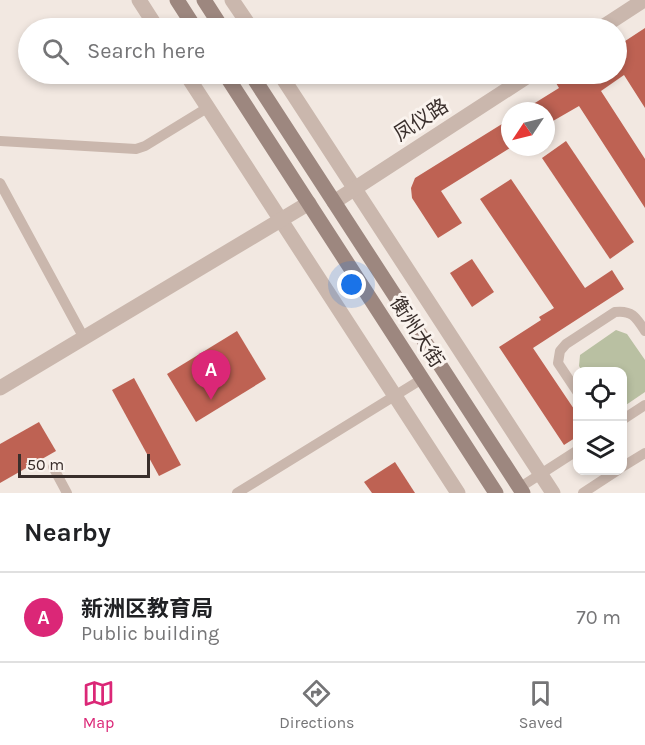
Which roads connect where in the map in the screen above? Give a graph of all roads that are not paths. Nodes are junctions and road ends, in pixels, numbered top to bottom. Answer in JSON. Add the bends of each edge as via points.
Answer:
{"nodes":[{"id":1,"x":139,"y":0,"type":"edge"},
{"id":2,"x":177,"y":0,"type":"edge"},
{"id":3,"x":204,"y":0,"type":"edge"},
{"id":4,"x":232,"y":0,"type":"edge"},
{"id":5,"x":644,"y":0,"type":"edge"},
{"id":6,"x":151,"y":18,"type":"edge"},
{"id":7,"x":189,"y":18,"type":"edge"},
{"id":8,"x":216,"y":18,"type":"edge"},
{"id":9,"x":244,"y":18,"type":"edge"},
{"id":10,"x":616,"y":18,"type":"edge"},
{"id":11,"x":192,"y":84,"type":"edge"},
{"id":12,"x":232,"y":84,"type":"edge"},
{"id":13,"x":257,"y":84,"type":"edge"},
{"id":14,"x":287,"y":84,"type":"edge"},
{"id":15,"x":516,"y":84,"type":"edge"},
{"id":16,"x":207,"y":108,"type":"junction"},
{"id":17,"x":0,"y":141,"type":"edge"},
{"id":18,"x":0,"y":183,"type":"edge"},
{"id":19,"x":355,"y":188,"type":"junction"},
{"id":20,"x":334,"y":202,"type":"junction"},
{"id":21,"x":309,"y":203,"type":"junction"},
{"id":22,"x":281,"y":220,"type":"junction"},
{"id":23,"x":645,"y":331,"type":"edge"},
{"id":24,"x":84,"y":338,"type":"junction"},
{"id":25,"x":422,"y":379,"type":"junction"},
{"id":26,"x":573,"y":386,"type":"edge"},
{"id":27,"x":0,"y":388,"type":"edge"},
{"id":28,"x":395,"y":396,"type":"junction"},
{"id":29,"x":645,"y":405,"type":"edge"},
{"id":30,"x":627,"y":417,"type":"edge"},
{"id":31,"x":573,"y":453,"type":"edge"},
{"id":32,"x":645,"y":453,"type":"edge"},
{"id":33,"x":627,"y":464,"type":"edge"},
{"id":34,"x":53,"y":467,"type":"dead end"},
{"id":35,"x":541,"y":474,"type":"junction"},
{"id":36,"x":612,"y":475,"type":"edge"},
{"id":37,"x":521,"y":491,"type":"edge"},
{"id":38,"x":67,"y":493,"type":"edge"},
{"id":39,"x":237,"y":493,"type":"edge"},
{"id":40,"x":458,"y":493,"type":"edge"},
{"id":41,"x":496,"y":493,"type":"edge"},
{"id":42,"x":554,"y":493,"type":"edge"},
{"id":43,"x":583,"y":493,"type":"edge"}],
"edges":[{"from":1,"to":6,"type":"street"},
{"from":2,"to":7,"type":"main road"},
{"from":3,"to":8,"type":"main road"},
{"from":4,"to":9,"type":"street"},
{"from":5,"to":10,"type":"street"},
{"from":11,"to":16,"type":"street"},
{"from":12,"to":21,"type":"main road","name":"衡州大街"},
{"from":13,"to":20,"type":"main road","name":"衡州大街"},
{"from":14,"to":19,"type":"street"},
{"from":15,"to":19,"type":"street","name":"凤仪路"},
{"from":16,"to":17,"type":"lane","via":[[136,149]]},
{"from":16,"to":22,"type":"street"},
{"from":18,"to":24,"type":"lane"},
{"from":19,"to":20,"type":"street","name":"凤仪路"},
{"from":19,"to":35,"type":"street"},
{"from":20,"to":37,"type":"main road","name":"衡州大街"},
{"from":21,"to":22,"type":"street"},
{"from":21,"to":25,"type":"main road","name":"衡州大街"},
{"from":22,"to":24,"type":"street"},
{"from":22,"to":28,"type":"street"},
{"from":23,"to":26,"type":"lane","via":[[635,315],[615,312],[566,344],[558,363]]},
{"from":24,"to":27,"type":"street"},
{"from":25,"to":28,"type":"lane"},
{"from":25,"to":41,"type":"main road","name":"衡州大街"},
{"from":28,"to":39,"type":"lane"},
{"from":28,"to":40,"type":"street"},
{"from":29,"to":30,"type":"lane"},
{"from":31,"to":35,"type":"lane"},
{"from":32,"to":33,"type":"lane"},
{"from":34,"to":38,"type":"lane"},
{"from":35,"to":37,"type":"lane"},
{"from":35,"to":42,"type":"street"},
{"from":36,"to":43,"type":"lane"}]}
